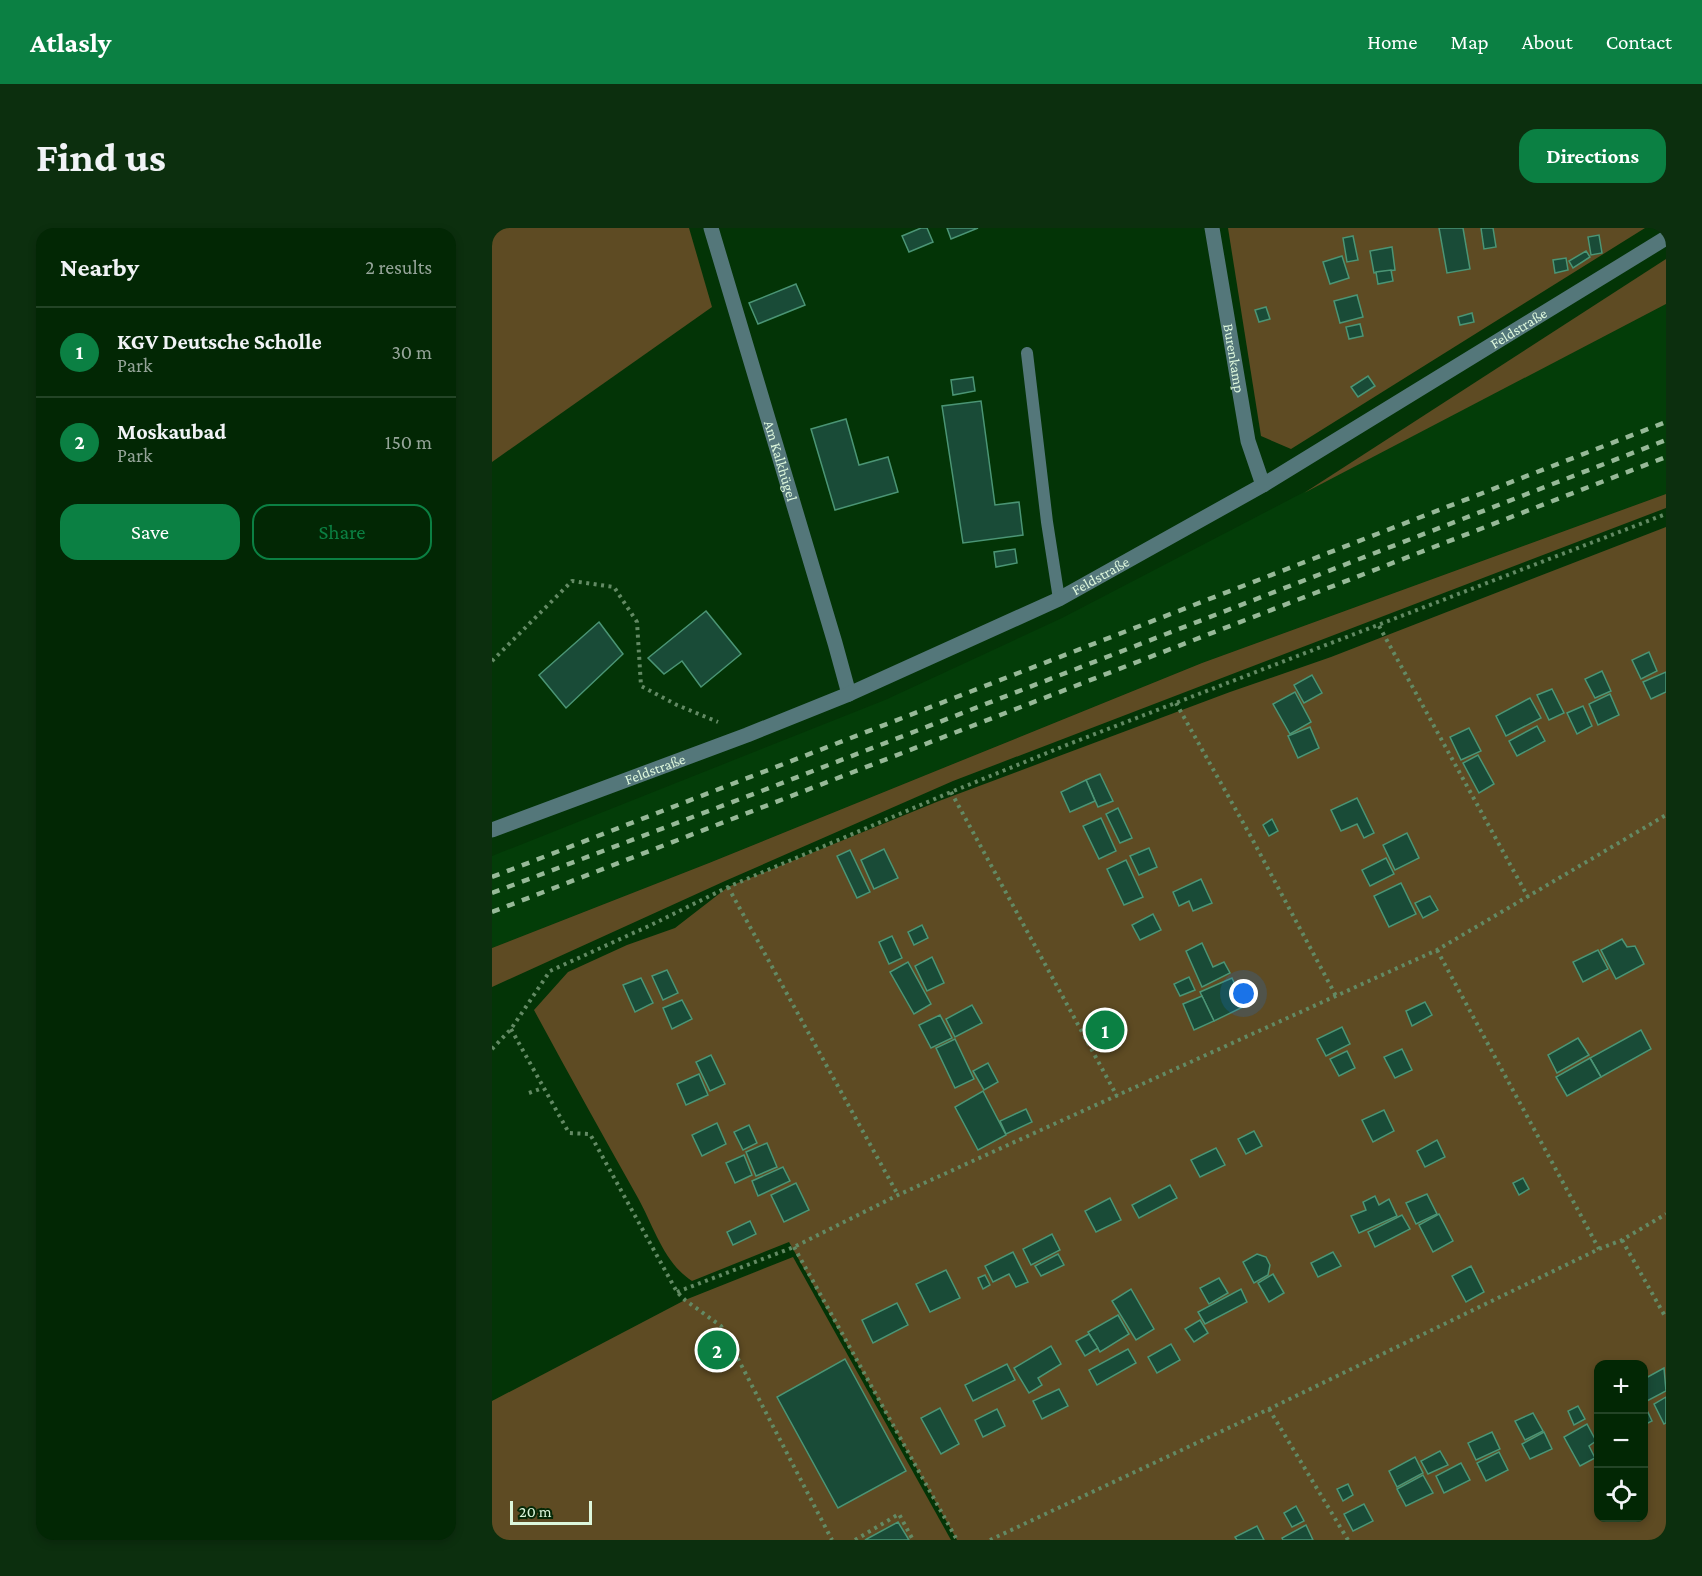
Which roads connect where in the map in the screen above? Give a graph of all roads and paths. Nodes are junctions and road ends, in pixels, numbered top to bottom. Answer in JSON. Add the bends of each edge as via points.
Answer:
{"nodes":[{"id":1,"x":711,"y":228,"type":"edge"},
{"id":2,"x":1212,"y":228,"type":"edge"},
{"id":3,"x":1666,"y":238,"type":"edge"},
{"id":4,"x":1027,"y":353,"type":"dead end"},
{"id":5,"x":1263,"y":485,"type":"junction"},
{"id":6,"x":1666,"y":514,"type":"edge"},
{"id":7,"x":1059,"y":600,"type":"junction"},
{"id":8,"x":1379,"y":626,"type":"junction"},
{"id":9,"x":492,"y":661,"type":"edge"},
{"id":10,"x":849,"y":694,"type":"junction"},
{"id":11,"x":1176,"y":703,"type":"junction"},
{"id":12,"x":747,"y":735,"type":"junction"},
{"id":13,"x":951,"y":792,"type":"junction"},
{"id":14,"x":1666,"y":815,"type":"edge"},
{"id":15,"x":492,"y":830,"type":"edge"},
{"id":16,"x":728,"y":887,"type":"junction"},
{"id":17,"x":1528,"y":897,"type":"junction"},
{"id":18,"x":1437,"y":950,"type":"junction"},
{"id":19,"x":1336,"y":996,"type":"junction"},
{"id":20,"x":511,"y":1029,"type":"junction"},
{"id":21,"x":492,"y":1050,"type":"edge"},
{"id":22,"x":543,"y":1088,"type":"junction"},
{"id":23,"x":529,"y":1093,"type":"dead end"},
{"id":24,"x":1117,"y":1096,"type":"junction"},
{"id":25,"x":898,"y":1195,"type":"junction"},
{"id":26,"x":1666,"y":1214,"type":"edge"},
{"id":27,"x":1622,"y":1240,"type":"junction"},
{"id":28,"x":794,"y":1247,"type":"junction"},
{"id":29,"x":1599,"y":1249,"type":"junction"},
{"id":30,"x":678,"y":1292,"type":"junction"},
{"id":31,"x":1666,"y":1318,"type":"edge"},
{"id":32,"x":1269,"y":1409,"type":"junction"},
{"id":33,"x":832,"y":1540,"type":"edge"},
{"id":34,"x":855,"y":1540,"type":"edge"},
{"id":35,"x":913,"y":1540,"type":"edge"},
{"id":36,"x":957,"y":1540,"type":"edge"},
{"id":37,"x":990,"y":1540,"type":"edge"},
{"id":38,"x":1348,"y":1540,"type":"edge"}],
"edges":[{"from":1,"to":10,"type":"street","name":"Am Kalkhügel"},
{"from":2,"to":5,"type":"street","name":"Burenkamp","via":[[1248,441]]},
{"from":3,"to":5,"type":"street","name":"Feldstraße"},
{"from":4,"to":7,"type":"lane"},
{"from":5,"to":7,"type":"street","name":"Feldstraße"},
{"from":6,"to":8,"type":"path"},
{"from":7,"to":10,"type":"street","name":"Feldstraße"},
{"from":8,"to":11,"type":"path"},
{"from":8,"to":17,"type":"path"},
{"from":9,"to":12,"type":"path","via":[[572,581],[614,587],[637,622],[641,686]]},
{"from":10,"to":12,"type":"street","name":"Feldstraße"},
{"from":11,"to":13,"type":"path"},
{"from":11,"to":19,"type":"path"},
{"from":12,"to":15,"type":"street","name":"Feldstraße"},
{"from":13,"to":16,"type":"path"},
{"from":13,"to":24,"type":"path"},
{"from":14,"to":17,"type":"path"},
{"from":16,"to":20,"type":"path","via":[[550,971]]},
{"from":16,"to":25,"type":"path"},
{"from":17,"to":18,"type":"path"},
{"from":18,"to":19,"type":"path"},
{"from":18,"to":29,"type":"path"},
{"from":19,"to":24,"type":"path"},
{"from":20,"to":21,"type":"path"},
{"from":20,"to":22,"type":"path"},
{"from":22,"to":23,"type":"path"},
{"from":22,"to":30,"type":"path","via":[[569,1133],[590,1134]]},
{"from":24,"to":25,"type":"path"},
{"from":25,"to":28,"type":"path"},
{"from":26,"to":27,"type":"path"},
{"from":27,"to":29,"type":"path"},
{"from":27,"to":31,"type":"path"},
{"from":28,"to":30,"type":"path"},
{"from":28,"to":36,"type":"path"},
{"from":29,"to":32,"type":"path"},
{"from":30,"to":33,"type":"path","via":[[721,1326]]},
{"from":32,"to":37,"type":"path"},
{"from":32,"to":38,"type":"path"},
{"from":34,"to":35,"type":"path","via":[[899,1514]]}]}
